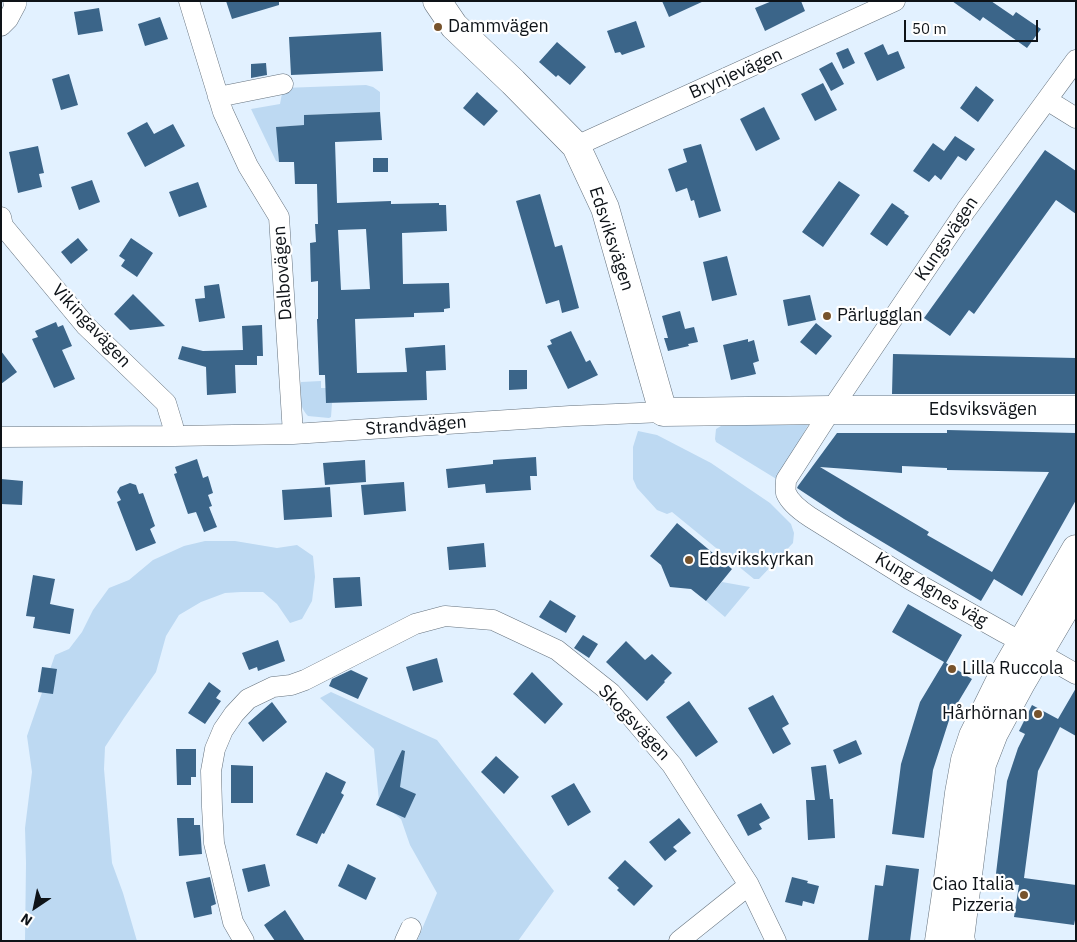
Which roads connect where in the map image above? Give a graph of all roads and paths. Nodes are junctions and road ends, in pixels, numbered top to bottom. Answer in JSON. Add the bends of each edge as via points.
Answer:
{"nodes":[{"id":1,"x":189,"y":1,"type":"edge"},
{"id":2,"x":437,"y":1,"type":"edge"},
{"id":3,"x":895,"y":1,"type":"edge"},
{"id":4,"x":20,"y":2,"type":"edge"},
{"id":5,"x":1,"y":26,"type":"edge"},
{"id":6,"x":1076,"y":60,"type":"edge"},
{"id":7,"x":283,"y":84,"type":"dead end"},
{"id":8,"x":218,"y":96,"type":"junction"},
{"id":9,"x":1047,"y":100,"type":"junction"},
{"id":10,"x":1076,"y":118,"type":"edge"},
{"id":11,"x":576,"y":146,"type":"junction"},
{"id":12,"x":1,"y":218,"type":"edge"},
{"id":13,"x":831,"y":410,"type":"junction"},
{"id":14,"x":1076,"y":410,"type":"edge"},
{"id":15,"x":663,"y":412,"type":"junction"},
{"id":16,"x":293,"y":434,"type":"junction"},
{"id":17,"x":2,"y":436,"type":"edge"},
{"id":18,"x":174,"y":436,"type":"junction"},
{"id":19,"x":791,"y":500,"type":"joint"},
{"id":20,"x":1076,"y":550,"type":"edge"},
{"id":21,"x":1076,"y":590,"type":"edge"},
{"id":22,"x":1030,"y":648,"type":"junction"},
{"id":23,"x":1076,"y":674,"type":"edge"},
{"id":24,"x":749,"y":885,"type":"junction"},
{"id":25,"x":244,"y":941,"type":"edge"},
{"id":26,"x":679,"y":941,"type":"edge"},
{"id":27,"x":776,"y":941,"type":"edge"},
{"id":28,"x":939,"y":941,"type":"edge"},
{"id":29,"x":961,"y":941,"type":"edge"}],
"edges":[{"from":1,"to":8,"type":"street","name":"Dalbovägen"},
{"from":2,"to":11,"type":"street","name":"Edsviksvägen","via":[[454,26]]},
{"from":3,"to":11,"type":"street","name":"Brynjevägen"},
{"from":4,"to":5,"type":"street"},
{"from":6,"to":9,"type":"street","name":"Kungsvägen"},
{"from":7,"to":8,"type":"street"},
{"from":8,"to":16,"type":"street","name":"Dalbovägen","via":[[248,166],[280,217]]},
{"from":9,"to":10,"type":"street"},
{"from":9,"to":13,"type":"street","name":"Kungsvägen","via":[[966,210]]},
{"from":11,"to":15,"type":"street","name":"Edsviksvägen","via":[[604,208]]},
{"from":12,"to":18,"type":"street","name":"Vikingavägen","via":[[3,226],[86,326],[166,403]]},
{"from":13,"to":14,"type":"street","name":"Edsviksvägen"},
{"from":13,"to":15,"type":"street","name":"Strandvägen"},
{"from":13,"to":19,"type":"street","name":"Kungsvägen","via":[[786,480],[786,492]]},
{"from":15,"to":16,"type":"street","name":"Strandvägen"},
{"from":16,"to":18,"type":"street","name":"Strandvägen"},
{"from":17,"to":18,"type":"street","name":"Strandvägen"},
{"from":19,"to":22,"type":"street","name":"Kung Agnes väg","via":[[810,517],[911,580]]},
{"from":20,"to":22,"type":"street"},
{"from":21,"to":22,"type":"street"},
{"from":22,"to":23,"type":"street","name":"Kung Agnes väg"},
{"from":22,"to":28,"type":"street","via":[[1004,673],[973,736],[965,760]]},
{"from":22,"to":29,"type":"street","via":[[982,764]]},
{"from":24,"to":25,"type":"street","name":"Skogsvägen","via":[[672,765],[611,693],[557,650],[493,620],[445,616],[414,624],[305,680],[273,687],[248,699],[223,730],[211,771],[214,843],[234,922]]},
{"from":24,"to":26,"type":"street"},
{"from":24,"to":27,"type":"street","name":"Skogsvägen"}]}
